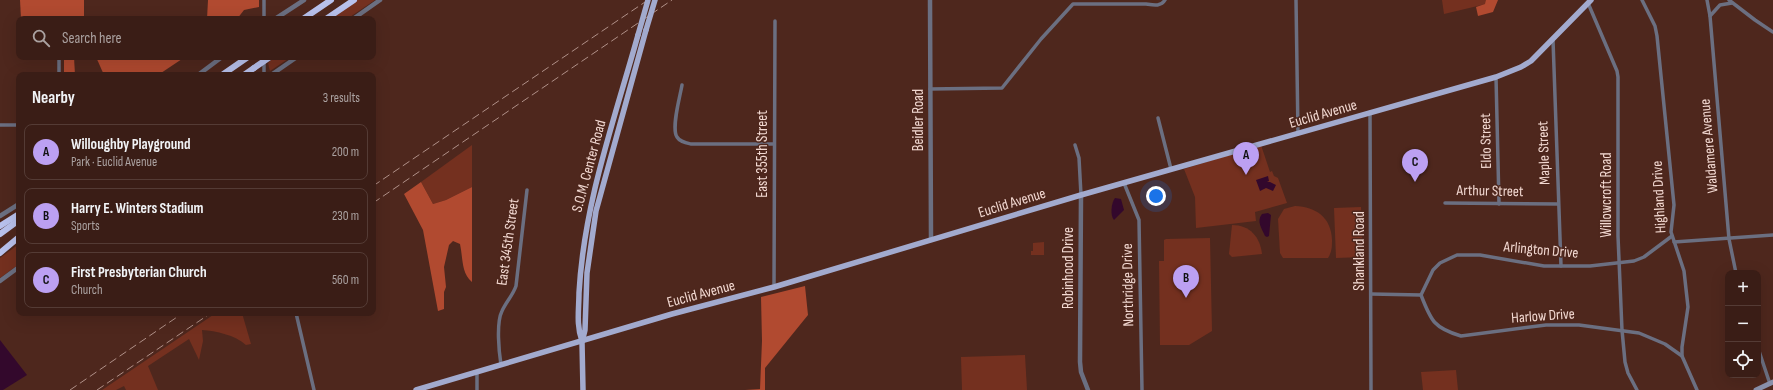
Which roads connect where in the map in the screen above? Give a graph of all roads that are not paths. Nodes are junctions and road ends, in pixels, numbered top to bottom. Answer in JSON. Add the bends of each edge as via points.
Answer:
{"nodes":[{"id":1,"x":264,"y":0,"type":"edge"},
{"id":2,"x":304,"y":0,"type":"edge"},
{"id":3,"x":331,"y":0,"type":"edge"},
{"id":4,"x":354,"y":0,"type":"edge"},
{"id":5,"x":380,"y":0,"type":"edge"},
{"id":6,"x":648,"y":0,"type":"edge"},
{"id":7,"x":655,"y":0,"type":"edge"},
{"id":8,"x":930,"y":0,"type":"edge"},
{"id":9,"x":1166,"y":0,"type":"edge"},
{"id":10,"x":1296,"y":0,"type":"edge"},
{"id":11,"x":1642,"y":0,"type":"edge"},
{"id":12,"x":1707,"y":0,"type":"edge"},
{"id":13,"x":1730,"y":1,"type":"edge"},
{"id":14,"x":1589,"y":2,"type":"edge"},
{"id":15,"x":264,"y":16,"type":"edge"},
{"id":16,"x":280,"y":16,"type":"edge"},
{"id":17,"x":308,"y":16,"type":"edge"},
{"id":18,"x":330,"y":16,"type":"edge"},
{"id":19,"x":357,"y":16,"type":"edge"},
{"id":20,"x":1710,"y":16,"type":"junction"},
{"id":21,"x":775,"y":21,"type":"dead end"},
{"id":22,"x":1773,"y":32,"type":"edge"},
{"id":23,"x":1553,"y":40,"type":"junction"},
{"id":24,"x":59,"y":60,"type":"edge"},
{"id":25,"x":218,"y":60,"type":"edge"},
{"id":26,"x":244,"y":60,"type":"edge"},
{"id":27,"x":264,"y":60,"type":"edge"},
{"id":28,"x":266,"y":60,"type":"edge"},
{"id":29,"x":293,"y":60,"type":"edge"},
{"id":30,"x":59,"y":72,"type":"edge"},
{"id":31,"x":202,"y":72,"type":"edge"},
{"id":32,"x":226,"y":72,"type":"edge"},
{"id":33,"x":248,"y":72,"type":"edge"},
{"id":34,"x":264,"y":72,"type":"edge"},
{"id":35,"x":275,"y":72,"type":"edge"},
{"id":36,"x":1496,"y":77,"type":"junction"},
{"id":37,"x":682,"y":85,"type":"dead end"},
{"id":38,"x":930,"y":89,"type":"junction"},
{"id":39,"x":1370,"y":112,"type":"junction"},
{"id":40,"x":1158,"y":118,"type":"dead end"},
{"id":41,"x":0,"y":125,"type":"edge"},
{"id":42,"x":16,"y":125,"type":"edge"},
{"id":43,"x":1298,"y":134,"type":"junction"},
{"id":44,"x":774,"y":144,"type":"junction"},
{"id":45,"x":1076,"y":145,"type":"dead end"},
{"id":46,"x":1171,"y":169,"type":"junction"},
{"id":47,"x":1124,"y":183,"type":"junction"},
{"id":48,"x":527,"y":190,"type":"dead end"},
{"id":49,"x":1081,"y":195,"type":"junction"},
{"id":50,"x":1445,"y":203,"type":"dead end"},
{"id":51,"x":1499,"y":204,"type":"junction"},
{"id":52,"x":1558,"y":204,"type":"junction"},
{"id":53,"x":16,"y":206,"type":"edge"},
{"id":54,"x":0,"y":216,"type":"edge"},
{"id":55,"x":16,"y":216,"type":"edge"},
{"id":56,"x":16,"y":222,"type":"edge"},
{"id":57,"x":0,"y":226,"type":"edge"},
{"id":58,"x":0,"y":234,"type":"edge"},
{"id":59,"x":1773,"y":235,"type":"edge"},
{"id":60,"x":1672,"y":236,"type":"junction"},
{"id":61,"x":16,"y":238,"type":"edge"},
{"id":62,"x":16,"y":239,"type":"edge"},
{"id":63,"x":1729,"y":239,"type":"junction"},
{"id":64,"x":932,"y":240,"type":"junction"},
{"id":65,"x":1674,"y":242,"type":"junction"},
{"id":66,"x":0,"y":248,"type":"edge"},
{"id":67,"x":0,"y":253,"type":"edge"},
{"id":68,"x":1619,"y":263,"type":"junction"},
{"id":69,"x":1561,"y":266,"type":"junction"},
{"id":70,"x":16,"y":269,"type":"edge"},
{"id":71,"x":1735,"y":270,"type":"edge"},
{"id":72,"x":0,"y":281,"type":"edge"},
{"id":73,"x":774,"y":287,"type":"junction"},
{"id":74,"x":1371,"y":294,"type":"junction"},
{"id":75,"x":1421,"y":295,"type":"junction"},
{"id":76,"x":297,"y":316,"type":"edge"},
{"id":77,"x":1622,"y":330,"type":"junction"},
{"id":78,"x":582,"y":342,"type":"junction"},
{"id":79,"x":1682,"y":356,"type":"junction"},
{"id":80,"x":1761,"y":356,"type":"edge"},
{"id":81,"x":501,"y":365,"type":"junction"},
{"id":82,"x":477,"y":372,"type":"junction"},
{"id":83,"x":1772,"y":383,"type":"edge"},
{"id":84,"x":314,"y":390,"type":"edge"},
{"id":85,"x":416,"y":390,"type":"edge"},
{"id":86,"x":477,"y":390,"type":"edge"},
{"id":87,"x":583,"y":390,"type":"edge"},
{"id":88,"x":1088,"y":390,"type":"edge"},
{"id":89,"x":1142,"y":390,"type":"edge"},
{"id":90,"x":1371,"y":390,"type":"edge"},
{"id":91,"x":1637,"y":390,"type":"edge"},
{"id":92,"x":1697,"y":390,"type":"edge"},
{"id":93,"x":1756,"y":390,"type":"edge"}],
"edges":[{"from":1,"to":15,"type":"street"},
{"from":2,"to":16,"type":"street"},
{"from":3,"to":17,"type":"highway"},
{"from":4,"to":18,"type":"highway"},
{"from":5,"to":19,"type":"street"},
{"from":6,"to":78,"type":"main road","name":"S.O.M. Center Road","bridge":true,"via":[[602,157],[587,219],[580,272],[578,330]]},
{"from":7,"to":78,"type":"main road","name":"S.O.M. Center Road","bridge":true,"via":[[596,211],[587,273],[585,330]]},
{"from":8,"to":38,"type":"street","name":"Beidler Road"},
{"from":9,"to":38,"type":"street","via":[[1160,5],[1073,4],[1002,88]]},
{"from":10,"to":43,"type":"street"},
{"from":11,"to":60,"type":"street","name":"Highland Drive","via":[[1657,36],[1674,205]]},
{"from":12,"to":20,"type":"street","name":"Waldamere Avenue"},
{"from":13,"to":20,"type":"street","via":[[1720,5]]},
{"from":13,"to":22,"type":"street"},
{"from":14,"to":23,"type":"main road","name":"Euclid Avenue"},
{"from":14,"to":68,"type":"street","name":"Willowcroft Road","via":[[1618,77]]},
{"from":20,"to":63,"type":"street","name":"Waldamere Avenue"},
{"from":21,"to":44,"type":"street","name":"East 355th Street"},
{"from":23,"to":36,"type":"main road","name":"Euclid Avenue","via":[[1531,61]]},
{"from":23,"to":52,"type":"street","name":"Maple Street"},
{"from":24,"to":30,"type":"street"},
{"from":25,"to":31,"type":"street"},
{"from":26,"to":32,"type":"highway"},
{"from":27,"to":34,"type":"street"},
{"from":28,"to":33,"type":"highway","bridge":true},
{"from":29,"to":35,"type":"street"},
{"from":36,"to":39,"type":"main road","name":"Euclid Avenue"},
{"from":36,"to":51,"type":"street","name":"Eldo Street"},
{"from":37,"to":44,"type":"street","via":[[675,127],[680,141],[691,144]]},
{"from":38,"to":64,"type":"street","name":"Beidler Road"},
{"from":39,"to":43,"type":"main road","name":"Euclid Avenue"},
{"from":39,"to":74,"type":"street","name":"Shankland Road"},
{"from":40,"to":46,"type":"street"},
{"from":41,"to":42,"type":"street"},
{"from":43,"to":46,"type":"main road","name":"Euclid Avenue"},
{"from":44,"to":73,"type":"street","name":"East 355th Street"},
{"from":45,"to":49,"type":"street","name":"Robinhood Drive"},
{"from":46,"to":47,"type":"main road","name":"Euclid Avenue"},
{"from":47,"to":49,"type":"main road","name":"Euclid Avenue"},
{"from":47,"to":89,"type":"street","name":"Northridge Drive","via":[[1139,220]]},
{"from":48,"to":81,"type":"street","name":"East 345th Street","via":[[516,286],[501,311],[499,320]]},
{"from":49,"to":64,"type":"main road","name":"Euclid Avenue"},
{"from":49,"to":88,"type":"street","name":"Robinhood Drive","via":[[1080,362]]},
{"from":50,"to":51,"type":"street","name":"Arthur Street"},
{"from":51,"to":52,"type":"street","name":"Arthur Street"},
{"from":52,"to":69,"type":"street","name":"Maple Street"},
{"from":53,"to":54,"type":"street"},
{"from":55,"to":57,"type":"highway"},
{"from":56,"to":58,"type":"highway"},
{"from":59,"to":63,"type":"street"},
{"from":60,"to":65,"type":"street","name":"Highland Drive"},
{"from":60,"to":68,"type":"street","name":"Arlington Drive","via":[[1644,257]]},
{"from":61,"to":66,"type":"highway"},
{"from":62,"to":67,"type":"highway"},
{"from":63,"to":65,"type":"street"},
{"from":63,"to":71,"type":"street","name":"Waldamere Avenue"},
{"from":64,"to":73,"type":"main road","name":"Euclid Avenue"},
{"from":65,"to":79,"type":"street","name":"Highland Drive","via":[[1681,259],[1688,293]]},
{"from":68,"to":69,"type":"street","name":"Arlington Drive"},
{"from":68,"to":77,"type":"street","name":"Willowcroft Road"},
{"from":69,"to":75,"type":"street","name":"Arlington Drive","via":[[1544,266],[1480,255],[1457,255],[1440,263],[1433,270]]},
{"from":70,"to":72,"type":"street"},
{"from":73,"to":78,"type":"main road","name":"Euclid Avenue","via":[[672,314]]},
{"from":74,"to":75,"type":"street"},
{"from":74,"to":90,"type":"street","name":"Shankland Road"},
{"from":75,"to":77,"type":"street","name":"Harlow Drive","via":[[1428,314],[1436,324],[1448,332],[1461,336],[1564,324]]},
{"from":76,"to":84,"type":"street"},
{"from":77,"to":79,"type":"street","name":"Harlow Drive","via":[[1654,338]]},
{"from":77,"to":91,"type":"street","name":"Willowcroft Road","via":[[1625,362]]},
{"from":78,"to":81,"type":"main road","name":"Euclid Avenue"},
{"from":78,"to":87,"type":"main road","name":"S.O.M. Center Road"},
{"from":79,"to":92,"type":"street"},
{"from":80,"to":83,"type":"street"},
{"from":81,"to":82,"type":"main road","name":"Euclid Avenue"},
{"from":82,"to":85,"type":"main road","name":"Euclid Avenue"},
{"from":82,"to":86,"type":"street"},
{"from":83,"to":93,"type":"main road"}]}
